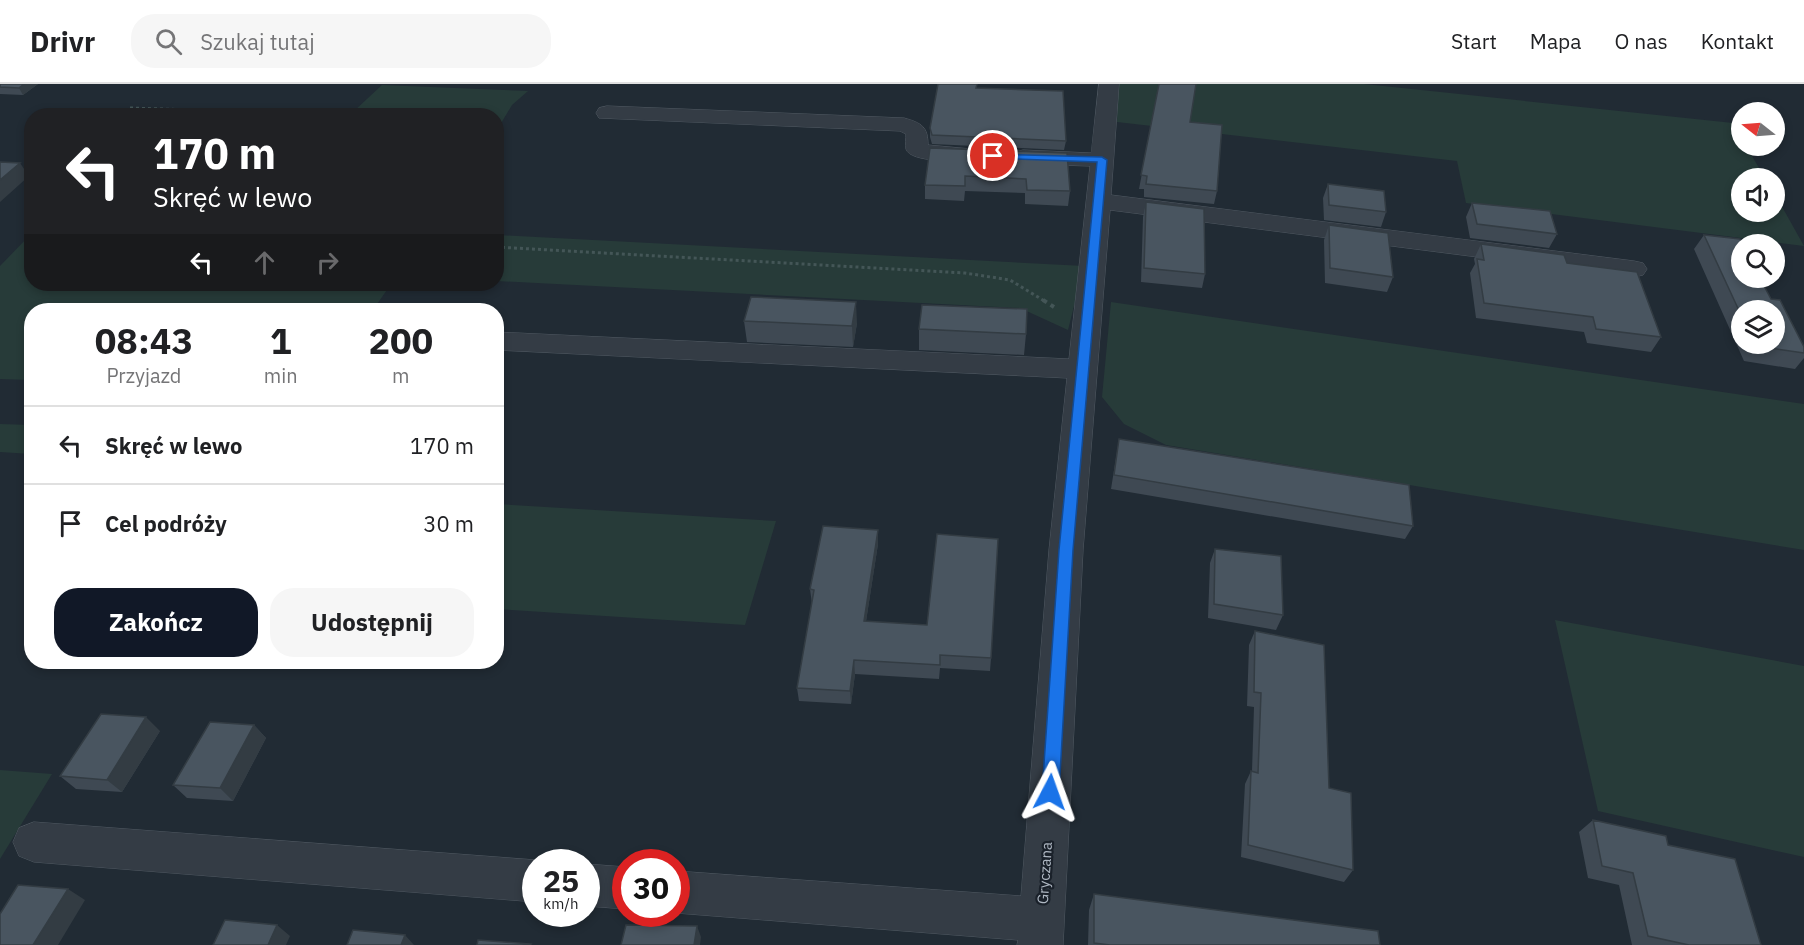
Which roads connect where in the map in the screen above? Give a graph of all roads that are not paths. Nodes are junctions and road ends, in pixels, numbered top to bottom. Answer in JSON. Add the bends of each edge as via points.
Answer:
{"nodes":[{"id":1,"x":1109,"y":84,"type":"edge"},
{"id":2,"x":607,"y":113,"type":"dead end"},
{"id":3,"x":1102,"y":160,"type":"junction"},
{"id":4,"x":1098,"y":201,"type":"junction"},
{"id":5,"x":1634,"y":269,"type":"edge"},
{"id":6,"x":504,"y":341,"type":"edge"},
{"id":7,"x":1084,"y":355,"type":"junction"},
{"id":8,"x":34,"y":842,"type":"dead end"},
{"id":9,"x":522,"y":880,"type":"edge"},
{"id":10,"x":690,"y":894,"type":"edge"},
{"id":11,"x":1041,"y":933,"type":"edge"}],
"edges":[{"from":1,"to":3,"type":"street","name":"Gryczana"},
{"from":2,"to":3,"type":"street","via":[[904,125],[917,131],[916,149],[927,153]]},
{"from":3,"to":4,"type":"street","name":"Gryczana"},
{"from":4,"to":5,"type":"street"},
{"from":4,"to":7,"type":"street","name":"Gryczana"},
{"from":6,"to":7,"type":"street"},
{"from":7,"to":11,"type":"street","name":"Gryczana","via":[[1066,550]]},
{"from":8,"to":9,"type":"street"},
{"from":10,"to":11,"type":"street"}]}
